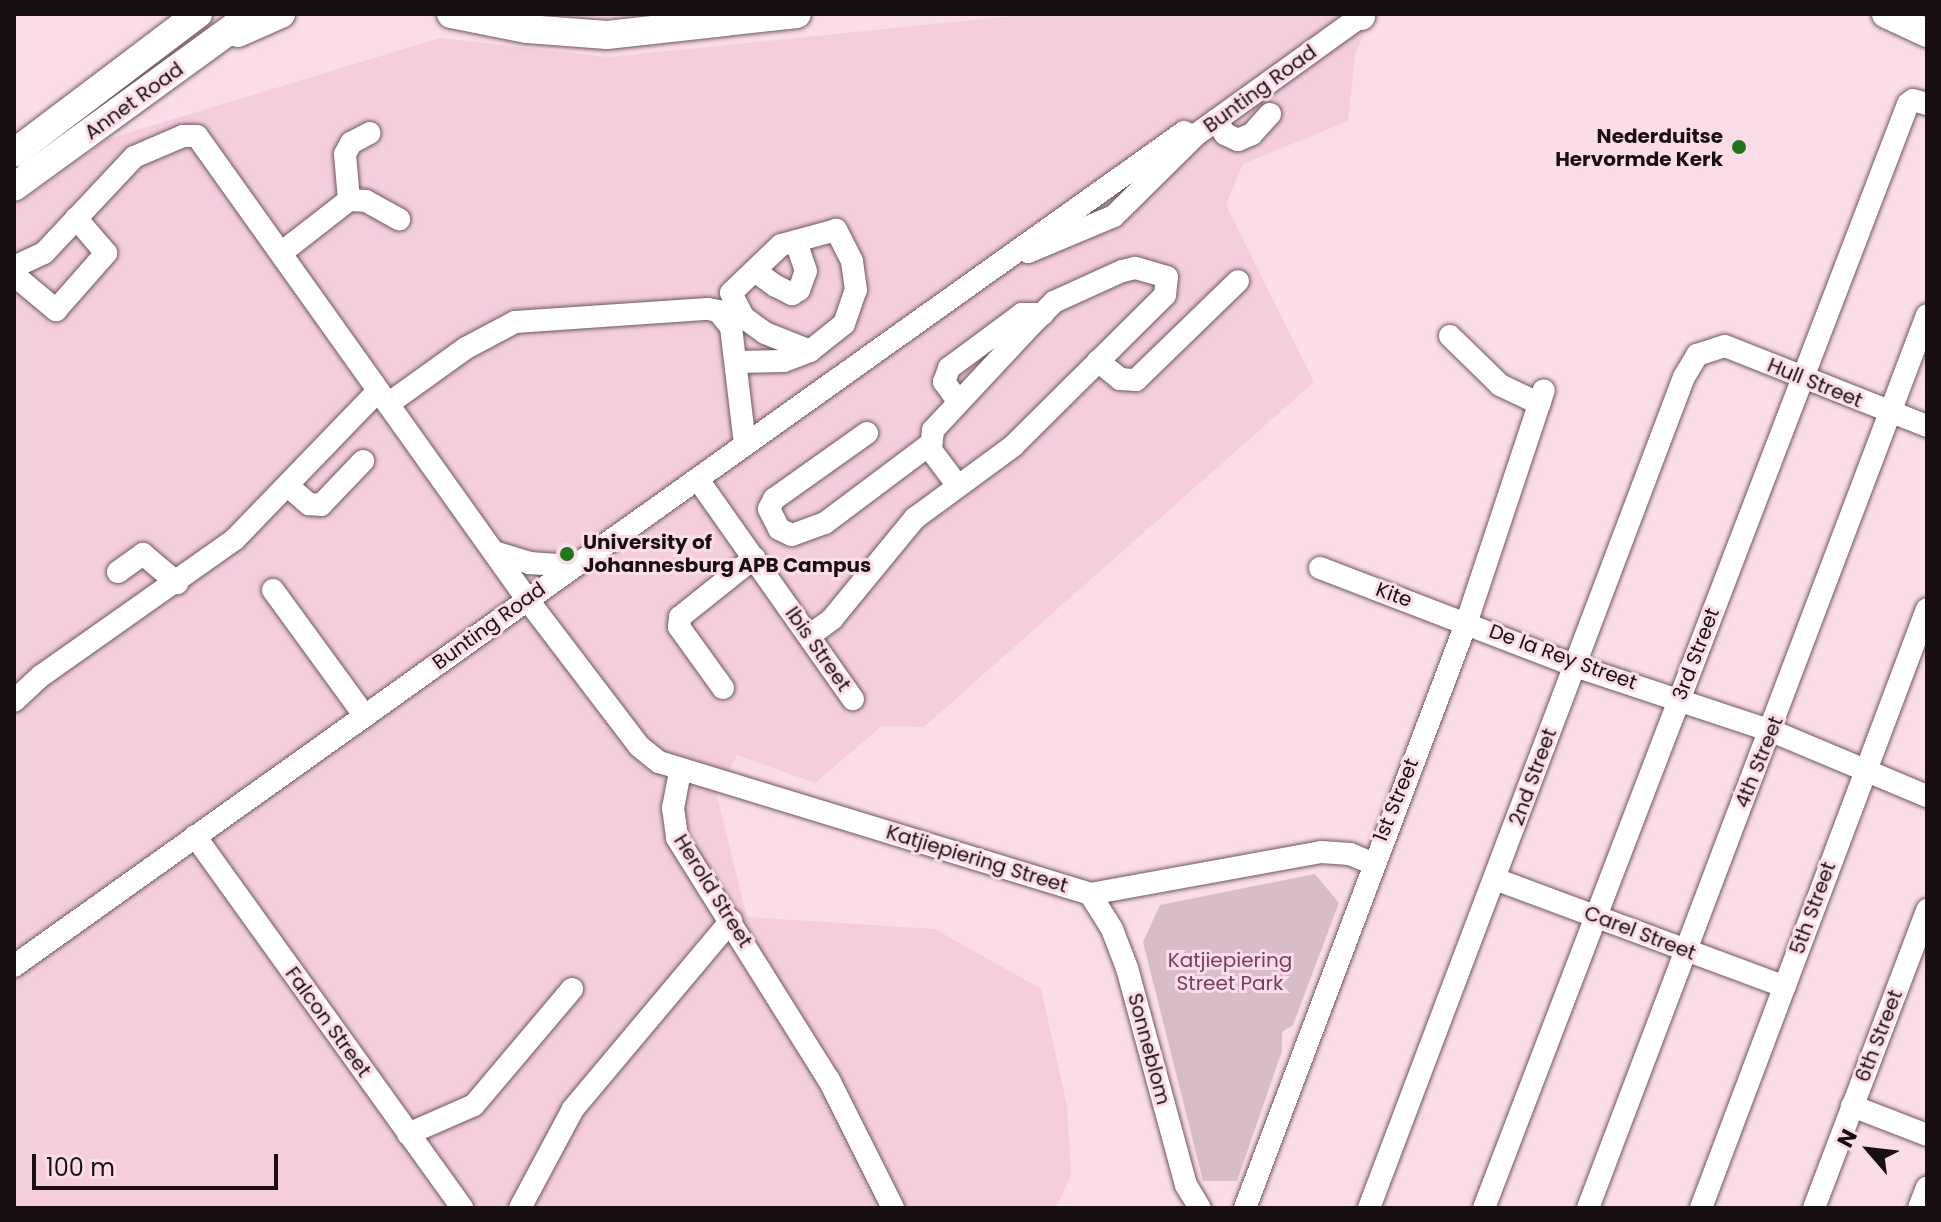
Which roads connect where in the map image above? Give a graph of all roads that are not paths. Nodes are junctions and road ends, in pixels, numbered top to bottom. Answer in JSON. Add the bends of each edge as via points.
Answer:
{"nodes":[{"id":1,"x":198,"y":14,"type":"edge"},
{"id":2,"x":252,"y":14,"type":"edge"},
{"id":3,"x":281,"y":14,"type":"edge"},
{"id":4,"x":451,"y":14,"type":"edge"},
{"id":5,"x":797,"y":14,"type":"edge"},
{"id":6,"x":1886,"y":14,"type":"edge"},
{"id":7,"x":1357,"y":15,"type":"edge"},
{"id":8,"x":1927,"y":33,"type":"edge"},
{"id":9,"x":220,"y":40,"type":"junction"},
{"id":10,"x":1918,"y":104,"type":"edge"},
{"id":11,"x":1270,"y":114,"type":"dead end"},
{"id":12,"x":1216,"y":120,"type":"junction"},
{"id":13,"x":370,"y":133,"type":"dead end"},
{"id":14,"x":14,"y":153,"type":"edge"},
{"id":15,"x":14,"y":187,"type":"edge"},
{"id":16,"x":349,"y":200,"type":"junction"},
{"id":17,"x":76,"y":218,"type":"junction"},
{"id":18,"x":399,"y":219,"type":"dead end"},
{"id":19,"x":796,"y":242,"type":"junction"},
{"id":20,"x":281,"y":253,"type":"junction"},
{"id":21,"x":1004,"y":260,"type":"junction"},
{"id":22,"x":14,"y":267,"type":"edge"},
{"id":23,"x":755,"y":271,"type":"junction"},
{"id":24,"x":14,"y":275,"type":"edge"},
{"id":25,"x":1238,"y":281,"type":"dead end"},
{"id":26,"x":1927,"y":315,"type":"edge"},
{"id":27,"x":1450,"y":336,"type":"dead end"},
{"id":28,"x":1703,"y":350,"type":"joint"},
{"id":29,"x":810,"y":351,"type":"junction"},
{"id":30,"x":1098,"y":361,"type":"junction"},
{"id":31,"x":736,"y":362,"type":"junction"},
{"id":32,"x":1799,"y":377,"type":"junction"},
{"id":33,"x":383,"y":398,"type":"junction"},
{"id":34,"x":1888,"y":412,"type":"junction"},
{"id":35,"x":1927,"y":426,"type":"edge"},
{"id":36,"x":867,"y":433,"type":"dead end"},
{"id":37,"x":745,"y":444,"type":"junction"},
{"id":38,"x":929,"y":445,"type":"junction"},
{"id":39,"x":363,"y":461,"type":"dead end"},
{"id":40,"x":699,"y":481,"type":"junction"},
{"id":41,"x":288,"y":486,"type":"junction"},
{"id":42,"x":958,"y":486,"type":"junction"},
{"id":43,"x":494,"y":552,"type":"junction"},
{"id":44,"x":754,"y":558,"type":"junction"},
{"id":45,"x":573,"y":566,"type":"junction"},
{"id":46,"x":1320,"y":568,"type":"dead end"},
{"id":47,"x":118,"y":572,"type":"dead end"},
{"id":48,"x":177,"y":583,"type":"junction"},
{"id":49,"x":273,"y":590,"type":"dead end"},
{"id":50,"x":527,"y":599,"type":"junction"},
{"id":51,"x":1927,"y":609,"type":"edge"},
{"id":52,"x":1467,"y":621,"type":"junction"},
{"id":53,"x":809,"y":636,"type":"junction"},
{"id":54,"x":1575,"y":666,"type":"junction"},
{"id":55,"x":723,"y":688,"type":"dead end"},
{"id":56,"x":1680,"y":698,"type":"junction"},
{"id":57,"x":853,"y":699,"type":"dead end"},
{"id":58,"x":14,"y":701,"type":"edge"},
{"id":59,"x":365,"y":716,"type":"junction"},
{"id":60,"x":1772,"y":731,"type":"junction"},
{"id":61,"x":1863,"y":770,"type":"junction"},
{"id":62,"x":680,"y":772,"type":"junction"},
{"id":63,"x":1927,"y":796,"type":"edge"},
{"id":64,"x":195,"y":836,"type":"junction"},
{"id":65,"x":1371,"y":863,"type":"junction"},
{"id":66,"x":1495,"y":879,"type":"junction"},
{"id":67,"x":1090,"y":894,"type":"junction"},
{"id":68,"x":1927,"y":910,"type":"edge"},
{"id":69,"x":1595,"y":915,"type":"junction"},
{"id":70,"x":731,"y":921,"type":"junction"},
{"id":71,"x":1684,"y":951,"type":"junction"},
{"id":72,"x":14,"y":966,"type":"edge"},
{"id":73,"x":1785,"y":987,"type":"junction"},
{"id":74,"x":572,"y":989,"type":"dead end"},
{"id":75,"x":1852,"y":1106,"type":"junction"},
{"id":76,"x":408,"y":1134,"type":"junction"},
{"id":77,"x":1927,"y":1135,"type":"edge"},
{"id":78,"x":1927,"y":1187,"type":"edge"},
{"id":79,"x":1487,"y":1207,"type":"edge"},
{"id":80,"x":462,"y":1208,"type":"edge"},
{"id":81,"x":520,"y":1208,"type":"edge"},
{"id":82,"x":893,"y":1208,"type":"edge"},
{"id":83,"x":1200,"y":1208,"type":"edge"},
{"id":84,"x":1245,"y":1208,"type":"edge"},
{"id":85,"x":1369,"y":1208,"type":"edge"},
{"id":86,"x":1588,"y":1208,"type":"edge"},
{"id":87,"x":1701,"y":1208,"type":"edge"},
{"id":88,"x":1814,"y":1208,"type":"edge"},
{"id":89,"x":1919,"y":1208,"type":"edge"}],
"edges":[{"from":1,"to":14,"type":"main road","name":"Annet Road"},
{"from":2,"to":9,"type":"main road","name":"Annet Road"},
{"from":3,"to":9,"type":"main road"},
{"from":4,"to":5,"type":"main road","via":[[527,29],[607,35]]},
{"from":6,"to":8,"type":"main road"},
{"from":7,"to":12,"type":"street","name":"Bunting Road"},
{"from":7,"to":21,"type":"street","name":"Bunting Road","via":[[1184,132],[1109,195]]},
{"from":9,"to":15,"type":"main road","name":"Annet Road"},
{"from":10,"to":32,"type":"street","name":"3rd Street"},
{"from":11,"to":12,"type":"street","via":[[1244,139],[1225,134]]},
{"from":12,"to":21,"type":"street","name":"Bunting Road","via":[[1100,225]]},
{"from":13,"to":16,"type":"street","via":[[351,143],[345,154]]},
{"from":16,"to":18,"type":"street","via":[[366,201]]},
{"from":16,"to":20,"type":"street"},
{"from":17,"to":20,"type":"street","via":[[134,157],[194,135]]},
{"from":17,"to":22,"type":"street","via":[[44,253]]},
{"from":17,"to":24,"type":"street","via":[[106,253],[56,310]]},
{"from":19,"to":23,"type":"street","via":[[781,245]]},
{"from":19,"to":23,"type":"street","via":[[806,271],[799,290],[792,294]]},
{"from":19,"to":29,"type":"street","via":[[836,230],[854,275],[851,313],[835,334]]},
{"from":20,"to":33,"type":"street"},
{"from":21,"to":37,"type":"street","name":"Bunting Road"},
{"from":23,"to":29,"type":"street","via":[[731,293],[733,305],[765,333]]},
{"from":25,"to":30,"type":"street","via":[[1136,380],[1120,379]]},
{"from":26,"to":34,"type":"street","name":"4th Street"},
{"from":27,"to":52,"type":"street","name":"1st Street","via":[[1493,379],[1542,397]]},
{"from":28,"to":32,"type":"street","name":"Hull Street","via":[[1725,346]]},
{"from":28,"to":54,"type":"street","name":"2nd Street","via":[[1684,377]]},
{"from":29,"to":31,"type":"street","via":[[769,364]]},
{"from":30,"to":38,"type":"street","via":[[1165,295],[1167,277],[1135,268],[1054,302],[958,401],[933,430]]},
{"from":30,"to":42,"type":"street","via":[[1013,446]]},
{"from":31,"to":33,"type":"street","via":[[731,327],[718,311],[535,318],[499,329]]},
{"from":31,"to":37,"type":"street"},
{"from":32,"to":34,"type":"street","name":"Hull Street"},
{"from":32,"to":56,"type":"street","name":"3rd Street"},
{"from":33,"to":41,"type":"street"},
{"from":33,"to":43,"type":"street"},
{"from":34,"to":35,"type":"street","name":"Hull Street"},
{"from":34,"to":60,"type":"street","name":"4th Street"},
{"from":36,"to":38,"type":"street","via":[[774,499],[769,509],[779,529],[792,535],[825,523]]},
{"from":37,"to":40,"type":"street","name":"Bunting Road"},
{"from":38,"to":42,"type":"street"},
{"from":39,"to":41,"type":"street","via":[[321,505],[309,504]]},
{"from":40,"to":44,"type":"street","name":"Ibis Street"},
{"from":40,"to":45,"type":"street","name":"Bunting Road"},
{"from":41,"to":48,"type":"street","via":[[235,539]]},
{"from":42,"to":53,"type":"street","via":[[915,518],[832,619]]},
{"from":43,"to":45,"type":"street","via":[[541,566]]},
{"from":43,"to":50,"type":"street"},
{"from":44,"to":53,"type":"street","name":"Ibis Street"},
{"from":44,"to":55,"type":"street","via":[[680,617],[679,627]]},
{"from":45,"to":50,"type":"street","name":"Bunting Road"},
{"from":46,"to":52,"type":"street","name":"Kite"},
{"from":47,"to":48,"type":"street","via":[[143,554]]},
{"from":48,"to":58,"type":"street","via":[[52,668]]},
{"from":49,"to":59,"type":"street"},
{"from":50,"to":59,"type":"street","name":"Bunting Road"},
{"from":50,"to":62,"type":"street","via":[[639,746]]},
{"from":51,"to":61,"type":"street","name":"5th Street"},
{"from":52,"to":54,"type":"street","name":"De la Rey Street"},
{"from":52,"to":65,"type":"street","name":"1st Street"},
{"from":53,"to":57,"type":"street","name":"Ibis Street"},
{"from":54,"to":56,"type":"street","name":"De la Rey Street"},
{"from":54,"to":66,"type":"street","name":"2nd Street"},
{"from":56,"to":60,"type":"street","name":"De la Rey Street"},
{"from":56,"to":69,"type":"street","name":"3rd Street"},
{"from":59,"to":64,"type":"street","name":"Bunting Road"},
{"from":60,"to":61,"type":"street","name":"De la Rey Street"},
{"from":60,"to":71,"type":"street","name":"4th Street"},
{"from":61,"to":63,"type":"street","name":"De la Rey Street"},
{"from":61,"to":73,"type":"street","name":"5th Street"},
{"from":62,"to":67,"type":"street","name":"Katjiepiering Street"},
{"from":62,"to":70,"type":"street","name":"Herold Street","via":[[673,808],[677,838]]},
{"from":64,"to":72,"type":"street","name":"Bunting Road"},
{"from":64,"to":76,"type":"street","name":"Falcon Street"},
{"from":65,"to":67,"type":"street","name":"Katjiepiering Street","via":[[1350,854],[1321,852]]},
{"from":65,"to":84,"type":"street","name":"1st Street"},
{"from":66,"to":69,"type":"street","name":"Carel Street"},
{"from":66,"to":85,"type":"street","name":"2nd Street"},
{"from":67,"to":83,"type":"street","name":"Sonneblom","via":[[1112,929],[1127,968],[1186,1185]]},
{"from":68,"to":75,"type":"street","name":"6th Street"},
{"from":69,"to":71,"type":"street","name":"Carel Street"},
{"from":69,"to":79,"type":"street","name":"3rd Street"},
{"from":70,"to":81,"type":"street","via":[[573,1109]]},
{"from":70,"to":82,"type":"street","name":"Herold Street","via":[[829,1080]]},
{"from":71,"to":73,"type":"street","name":"Carel Street"},
{"from":71,"to":86,"type":"street","name":"4th Street"},
{"from":73,"to":87,"type":"street","name":"5th Street"},
{"from":74,"to":76,"type":"street","via":[[474,1105]]},
{"from":75,"to":77,"type":"street"},
{"from":75,"to":88,"type":"street","name":"6th Street"},
{"from":76,"to":80,"type":"street","name":"Falcon Street"},
{"from":78,"to":89,"type":"street"}]}
